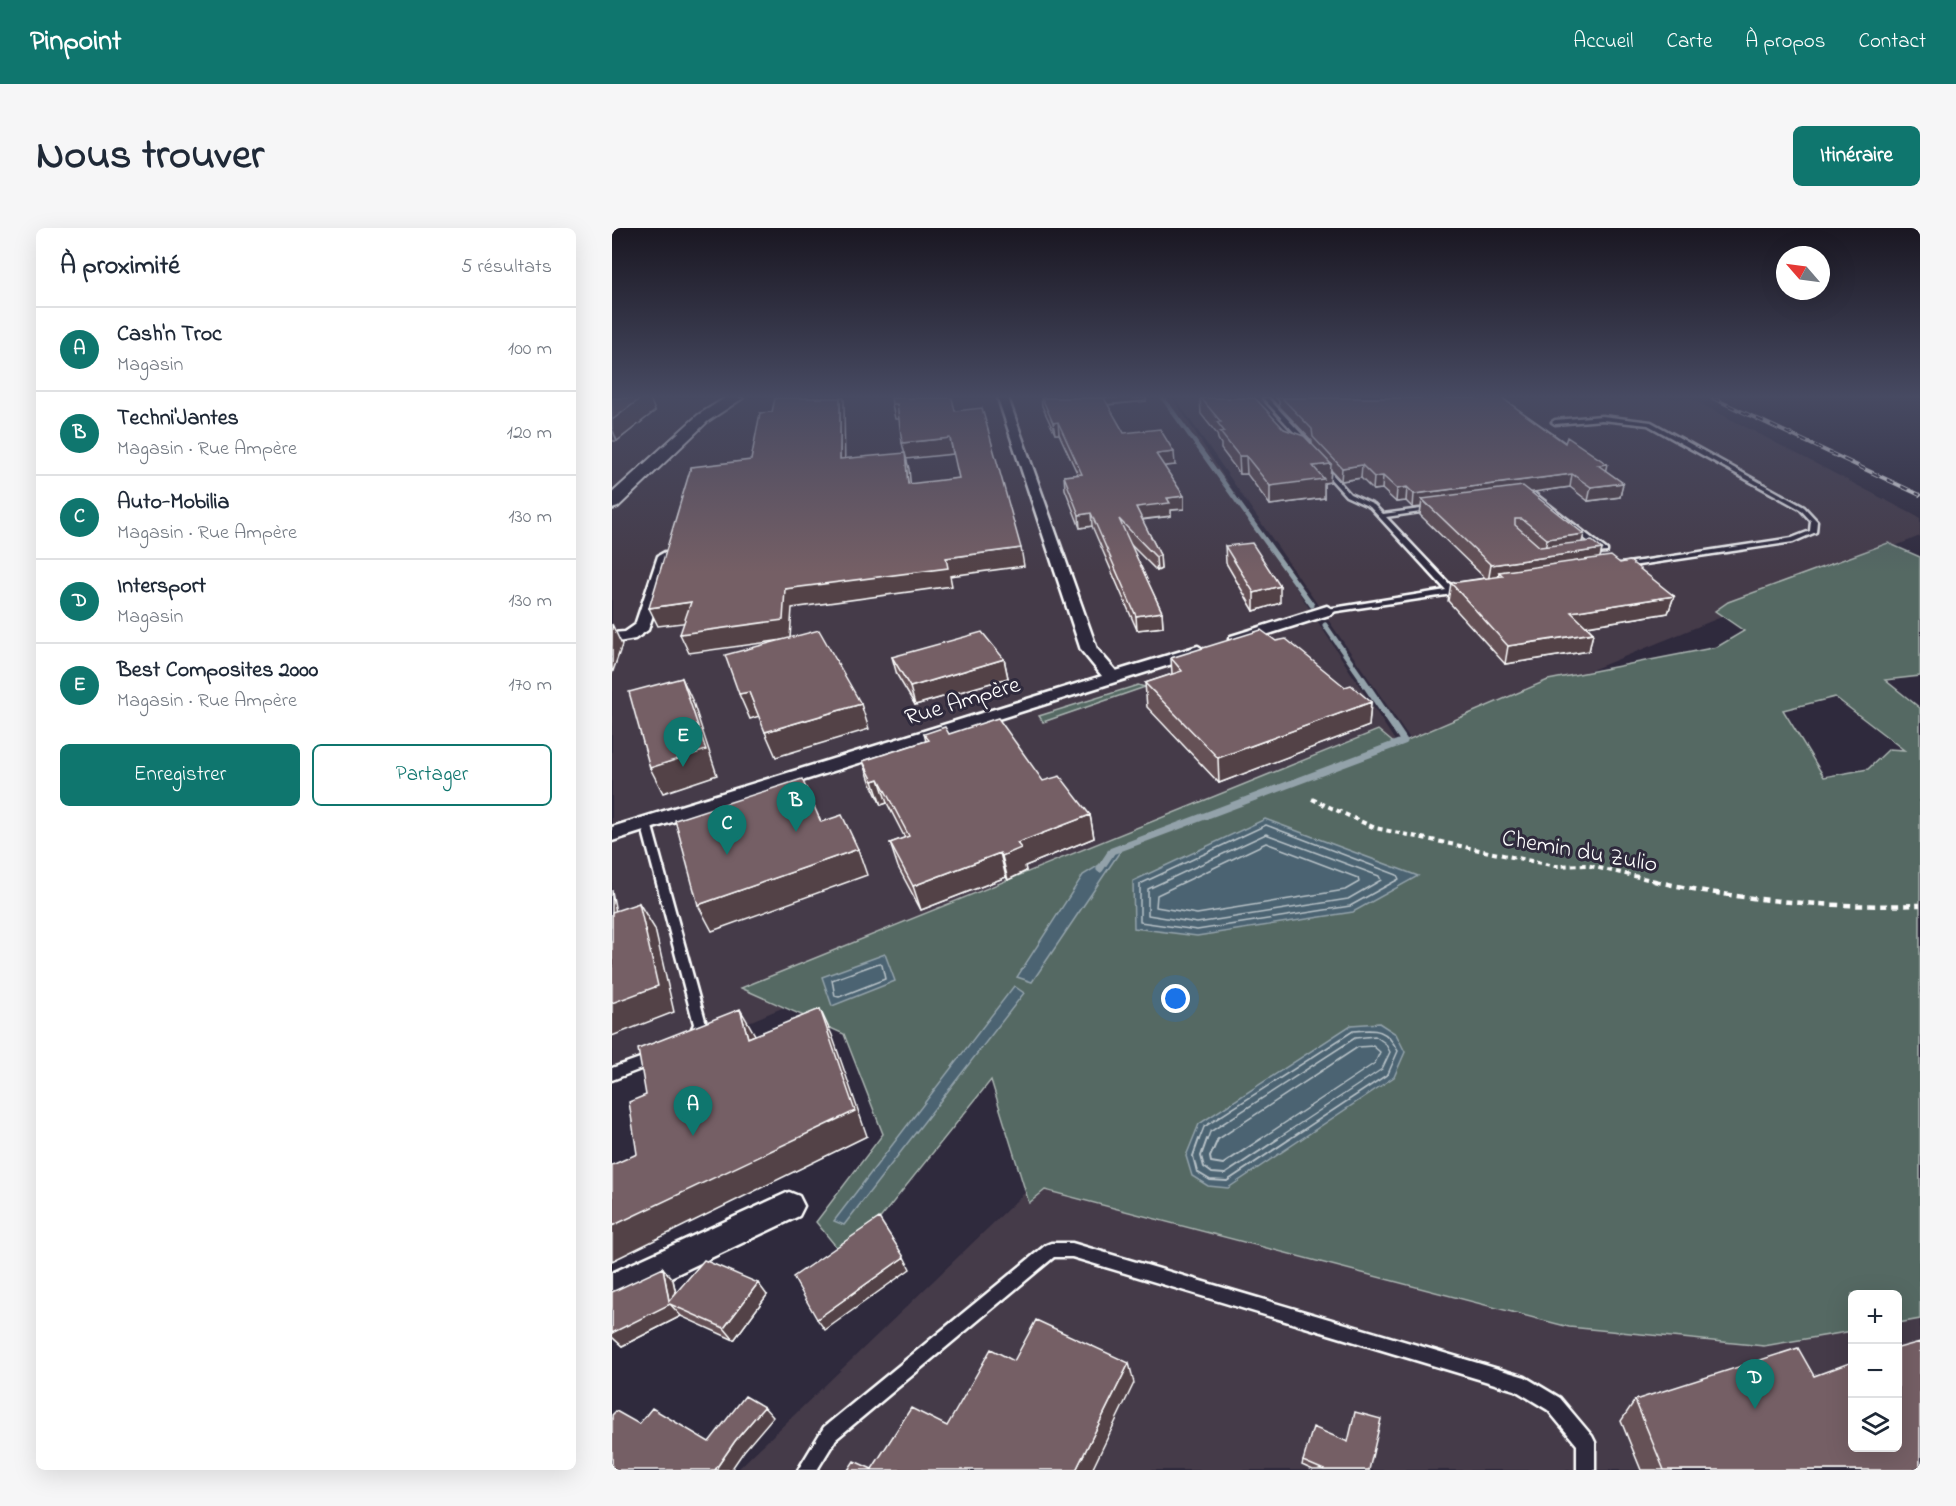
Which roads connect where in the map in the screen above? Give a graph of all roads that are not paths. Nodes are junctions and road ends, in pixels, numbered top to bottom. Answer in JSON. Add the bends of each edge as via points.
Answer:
{"nodes":[{"id":1,"x":662,"y":456,"type":"edge"},
{"id":2,"x":1023,"y":456,"type":"edge"},
{"id":3,"x":1709,"y":456,"type":"edge"},
{"id":4,"x":1314,"y":457,"type":"edge"},
{"id":5,"x":1510,"y":498,"type":"edge"},
{"id":6,"x":613,"y":501,"type":"edge"},
{"id":7,"x":1440,"y":507,"type":"edge"},
{"id":8,"x":1381,"y":516,"type":"junction"},
{"id":9,"x":666,"y":553,"type":"edge"},
{"id":10,"x":1573,"y":555,"type":"edge"},
{"id":11,"x":1607,"y":568,"type":"edge"},
{"id":12,"x":1473,"y":588,"type":"edge"},
{"id":13,"x":1452,"y":592,"type":"junction"},
{"id":14,"x":1327,"y":611,"type":"joint"},
{"id":15,"x":612,"y":638,"type":"edge"},
{"id":16,"x":1112,"y":677,"type":"junction"},
{"id":17,"x":646,"y":823,"type":"junction"},
{"id":18,"x":612,"y":834,"type":"edge"},
{"id":19,"x":684,"y":1046,"type":"edge"},
{"id":20,"x":663,"y":1054,"type":"edge"},
{"id":21,"x":612,"y":1074,"type":"edge"},
{"id":22,"x":789,"y":1206,"type":"dead end"},
{"id":23,"x":612,"y":1289,"type":"edge"},
{"id":24,"x":807,"y":1470,"type":"edge"},
{"id":25,"x":1586,"y":1470,"type":"edge"}],
"edges":[{"from":1,"to":6,"type":"main road"},
{"from":2,"to":16,"type":"street","via":[[1089,650]]},
{"from":3,"to":11,"type":"lane","via":[[1796,504],[1814,521],[1813,532],[1793,540]]},
{"from":4,"to":8,"type":"lane","via":[[1348,495],[1372,506]]},
{"from":5,"to":10,"type":"lane","via":[[1534,495],[1605,551]]},
{"from":7,"to":8,"type":"lane"},
{"from":8,"to":13,"type":"lane"},
{"from":9,"to":15,"type":"street","via":[[642,627],[629,636]]},
{"from":12,"to":13,"type":"lane"},
{"from":13,"to":14,"type":"lane"},
{"from":14,"to":16,"type":"street","name":"Rue Ampère"},
{"from":16,"to":17,"type":"street","name":"Rue Ampère"},
{"from":17,"to":18,"type":"street","name":"Rue Ampère"},
{"from":17,"to":19,"type":"lane","via":[[700,1024]]},
{"from":20,"to":21,"type":"lane"},
{"from":22,"to":23,"type":"street"},
{"from":24,"to":25,"type":"lane","via":[[830,1432],[1051,1250],[1072,1250],[1519,1383],[1554,1404],[1586,1442]]}]}
